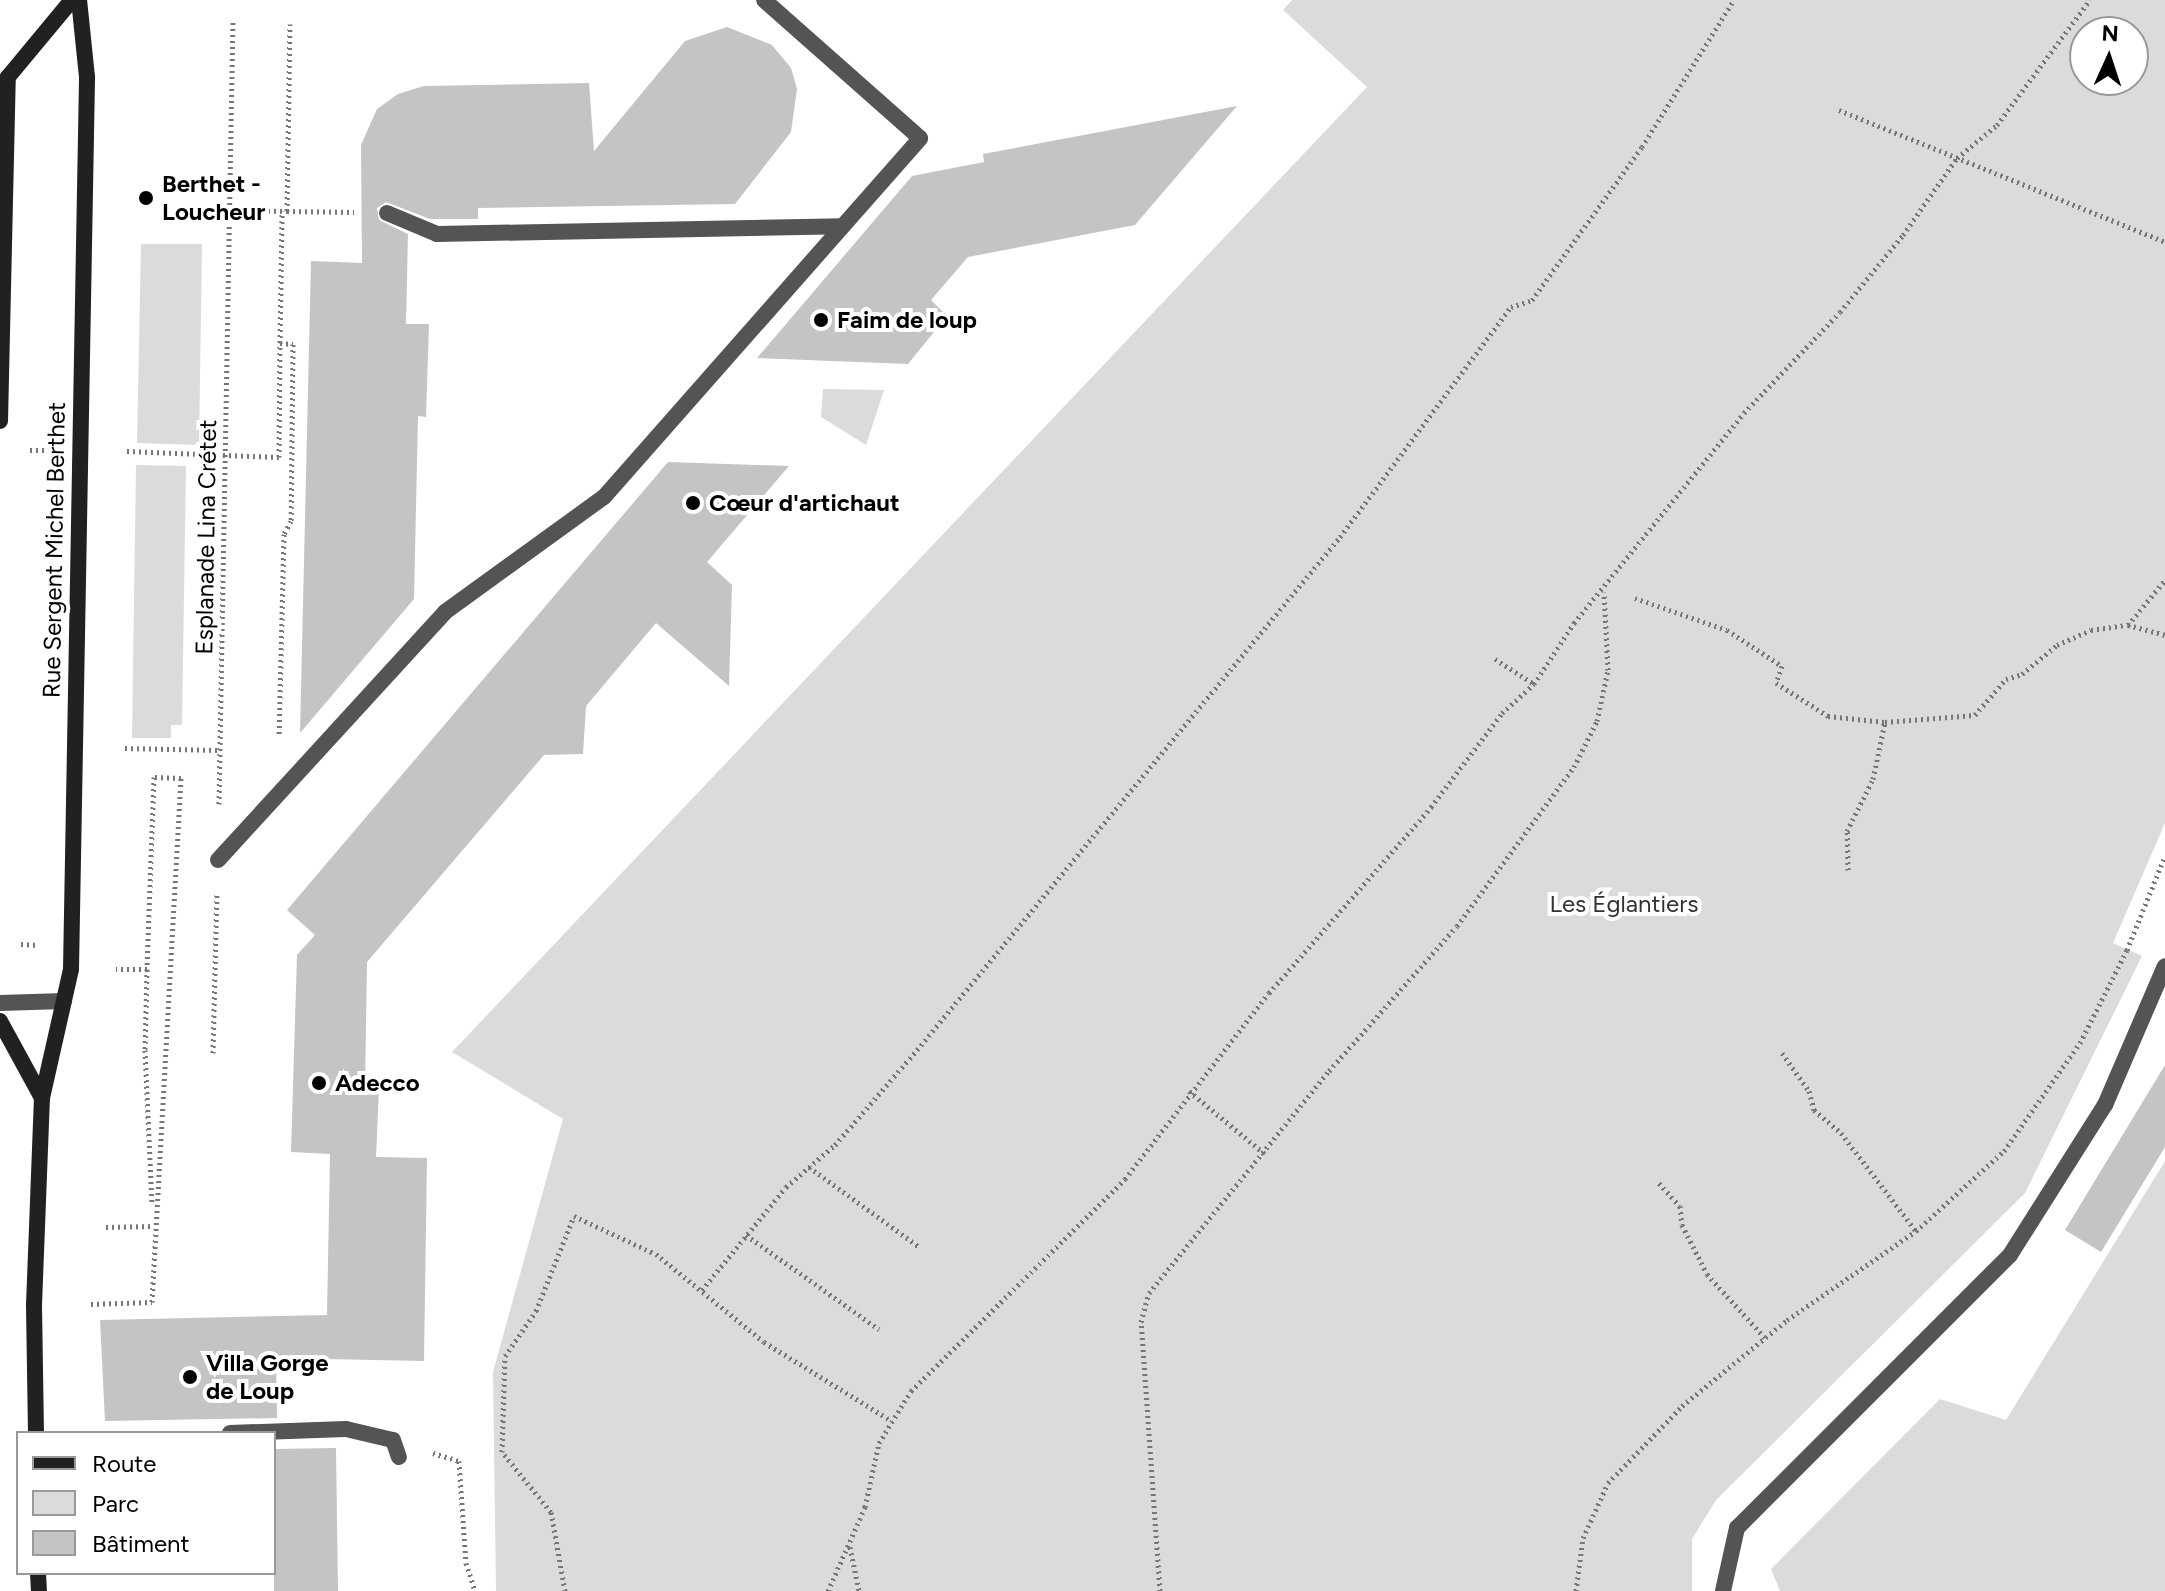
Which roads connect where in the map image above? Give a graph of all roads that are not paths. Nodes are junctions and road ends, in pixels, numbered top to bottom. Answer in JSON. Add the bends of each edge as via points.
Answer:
{"nodes":[{"id":1,"x":72,"y":0,"type":"edge"},
{"id":2,"x":79,"y":0,"type":"edge"},
{"id":3,"x":764,"y":0,"type":"edge"},
{"id":4,"x":387,"y":213,"type":"road end"},
{"id":5,"x":842,"y":226,"type":"junction"},
{"id":6,"x":0,"y":421,"type":"edge"},
{"id":7,"x":218,"y":860,"type":"road end"},
{"id":8,"x":2165,"y":966,"type":"edge"},
{"id":9,"x":64,"y":1001,"type":"junction"},
{"id":10,"x":0,"y":1003,"type":"edge"},
{"id":11,"x":0,"y":1021,"type":"edge"},
{"id":12,"x":42,"y":1098,"type":"junction"},
{"id":13,"x":36,"y":1431,"type":"edge"},
{"id":14,"x":276,"y":1431,"type":"edge"},
{"id":15,"x":399,"y":1457,"type":"dead end"},
{"id":16,"x":1723,"y":1591,"type":"edge"}],
"edges":[{"from":1,"to":6,"type":"main road","via":[[8,77]]},
{"from":2,"to":9,"type":"main road","name":"Rue Sergent Michel Berthet","via":[[87,77],[72,946]]},
{"from":3,"to":5,"type":"lane","via":[[920,138]]},
{"from":4,"to":5,"type":"lane","via":[[437,234]]},
{"from":5,"to":7,"type":"lane","via":[[604,497],[445,612]]},
{"from":8,"to":16,"type":"lane","via":[[2105,1105],[2010,1255],[1737,1528]]},
{"from":9,"to":10,"type":"lane"},
{"from":9,"to":12,"type":"main road","name":"Rue Sergent Michel Berthet"},
{"from":11,"to":12,"type":"main road"},
{"from":12,"to":13,"type":"main road","name":"Rue Sergent Michel Berthet","via":[[34,1305]]},
{"from":14,"to":15,"type":"lane","via":[[346,1429],[393,1440]]}]}
